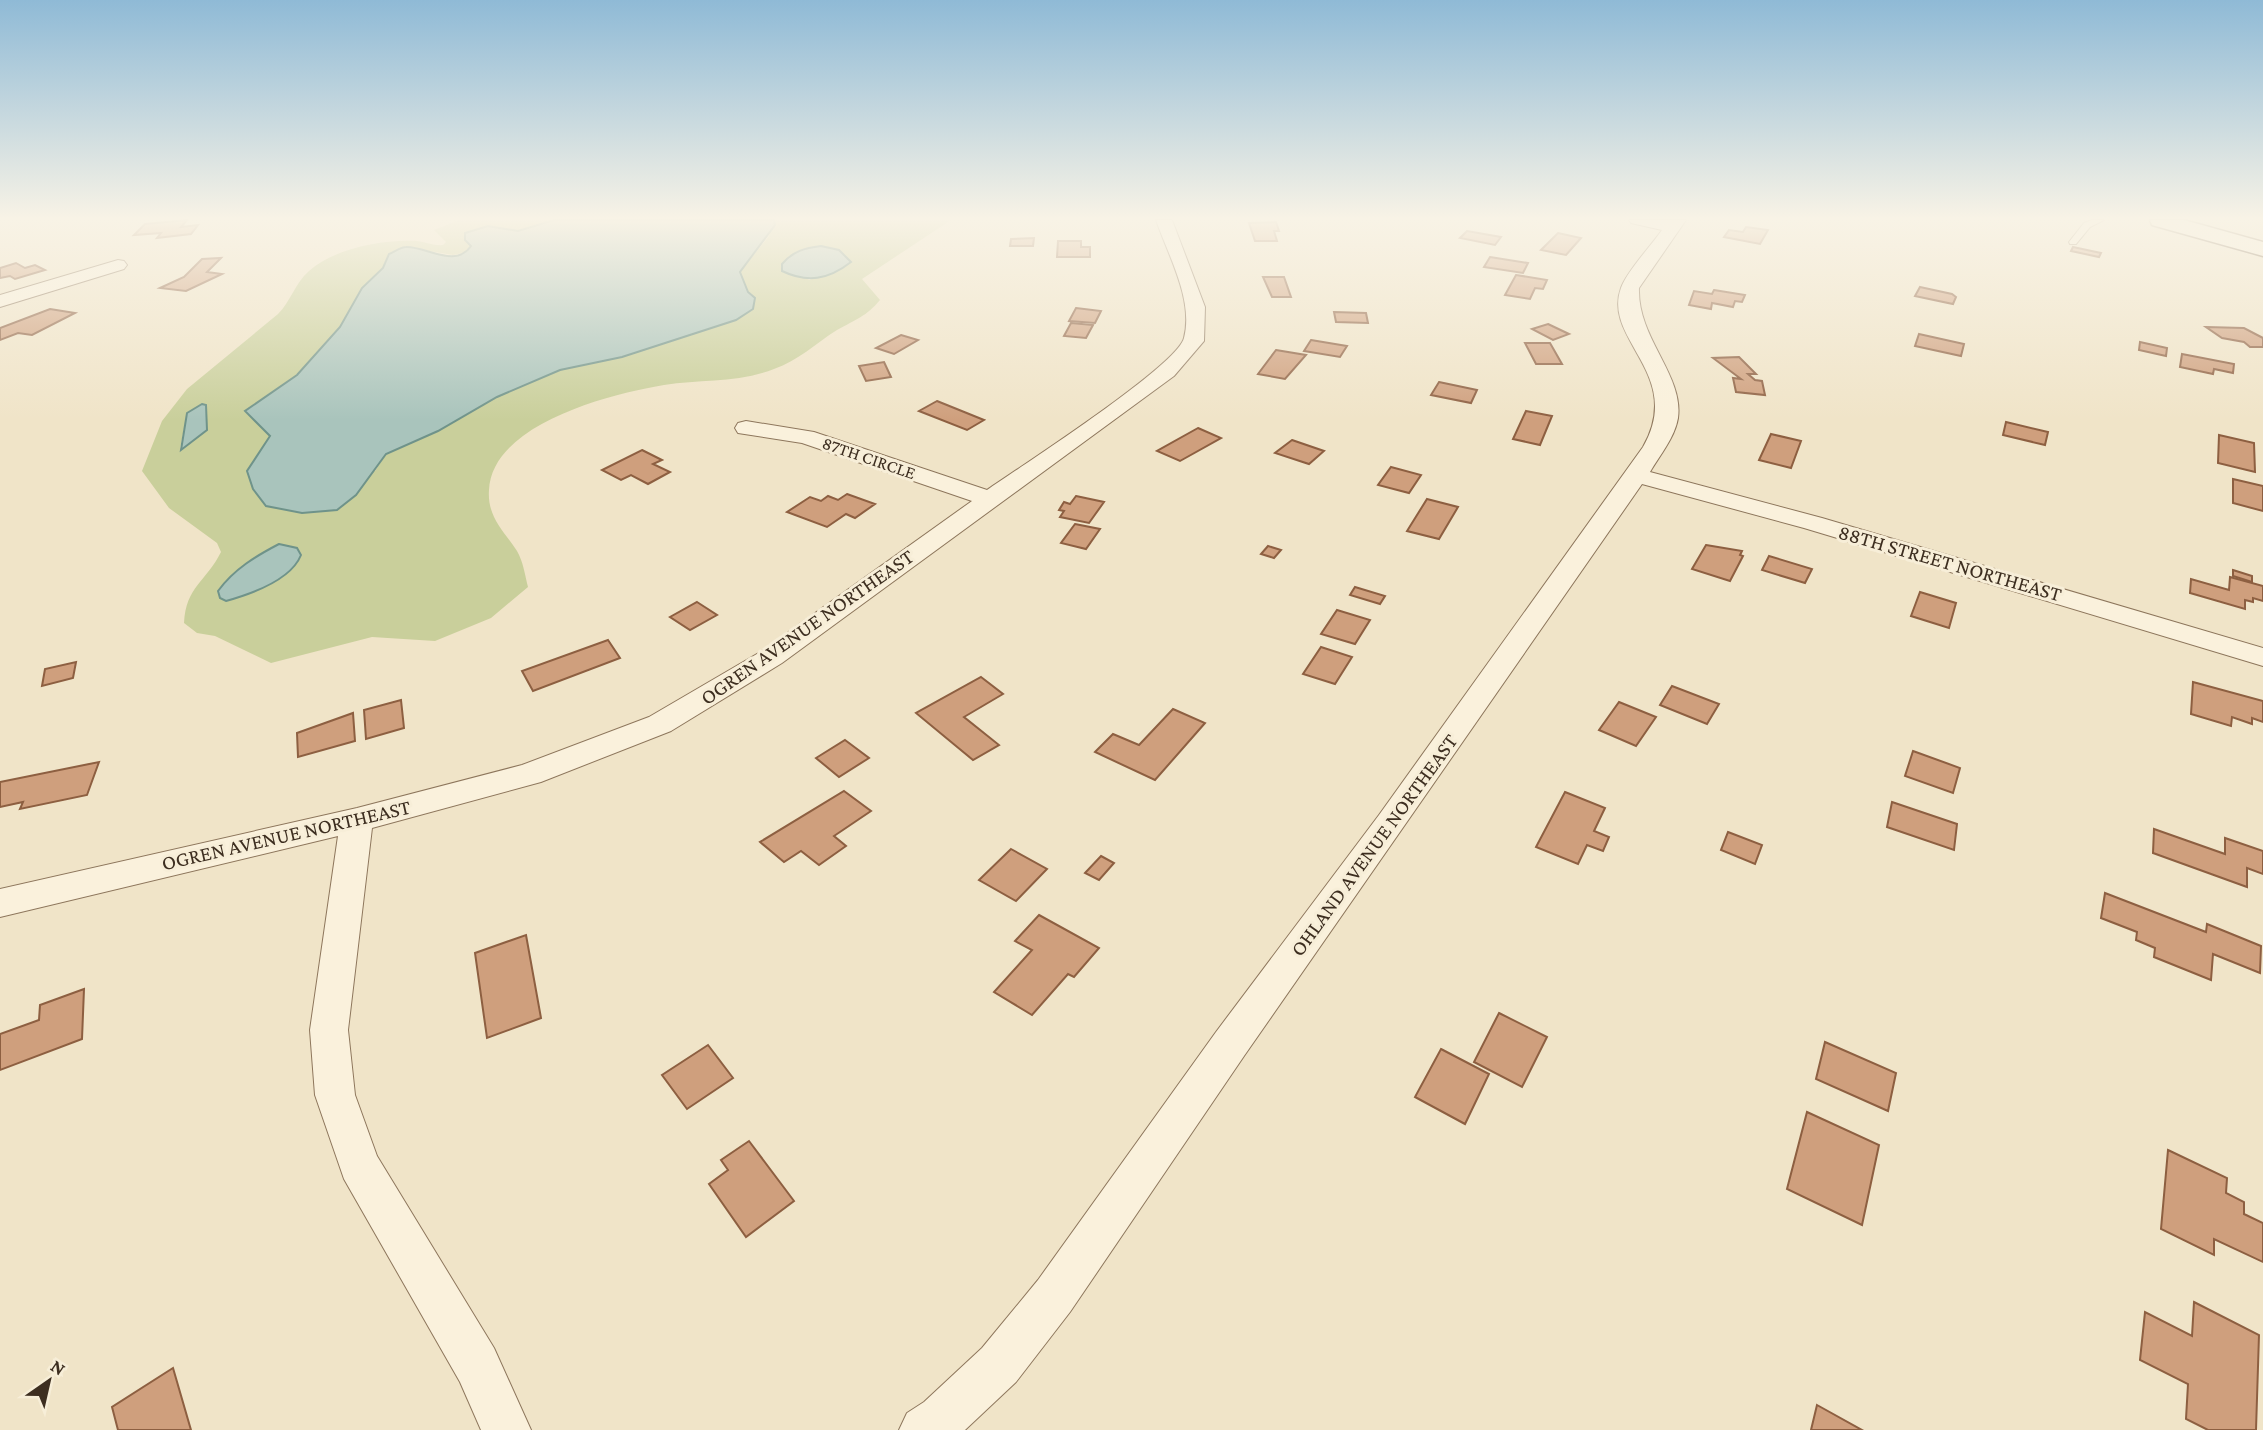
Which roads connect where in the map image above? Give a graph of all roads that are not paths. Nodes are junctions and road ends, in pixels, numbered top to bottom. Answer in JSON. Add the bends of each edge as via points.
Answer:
{"nodes":[{"id":1,"x":47,"y":287,"type":"edge"},
{"id":2,"x":1188,"y":287,"type":"edge"},
{"id":3,"x":1631,"y":287,"type":"edge"},
{"id":4,"x":0,"y":301,"type":"edge"},
{"id":5,"x":746,"y":428,"type":"dead end"},
{"id":6,"x":1636,"y":475,"type":"junction"},
{"id":7,"x":989,"y":499,"type":"junction"},
{"id":8,"x":2263,"y":657,"type":"edge"},
{"id":9,"x":357,"y":820,"type":"junction"},
{"id":10,"x":0,"y":902,"type":"edge"},
{"id":11,"x":506,"y":1430,"type":"edge"},
{"id":12,"x":924,"y":1430,"type":"edge"}],
"edges":[{"from":1,"to":4,"type":"street"},
{"from":2,"to":7,"type":"street","name":"OGREN AVENUE NORTHEAST","via":[[1195,307],[1194,341],[1167,372]]},
{"from":3,"to":6,"type":"street","name":"OHLAND AVENUE NORTHEAST","via":[[1629,316],[1668,406],[1665,426]]},
{"from":5,"to":7,"type":"street","name":"87TH CIRCLE","via":[[806,437]]},
{"from":6,"to":8,"type":"street","name":"88TH STREET NORTHEAST"},
{"from":6,"to":12,"type":"street","name":"OHLAND AVENUE NORTHEAST","via":[[1054,1296],[999,1365]]},
{"from":7,"to":9,"type":"street","name":"OGREN AVENUE NORTHEAST","via":[[762,664],[660,724],[530,774]]},
{"from":9,"to":10,"type":"street","name":"OGREN AVENUE NORTHEAST"},
{"from":9,"to":11,"type":"street","via":[[330,1030],[335,1096],[359,1165],[477,1365]]}]}
